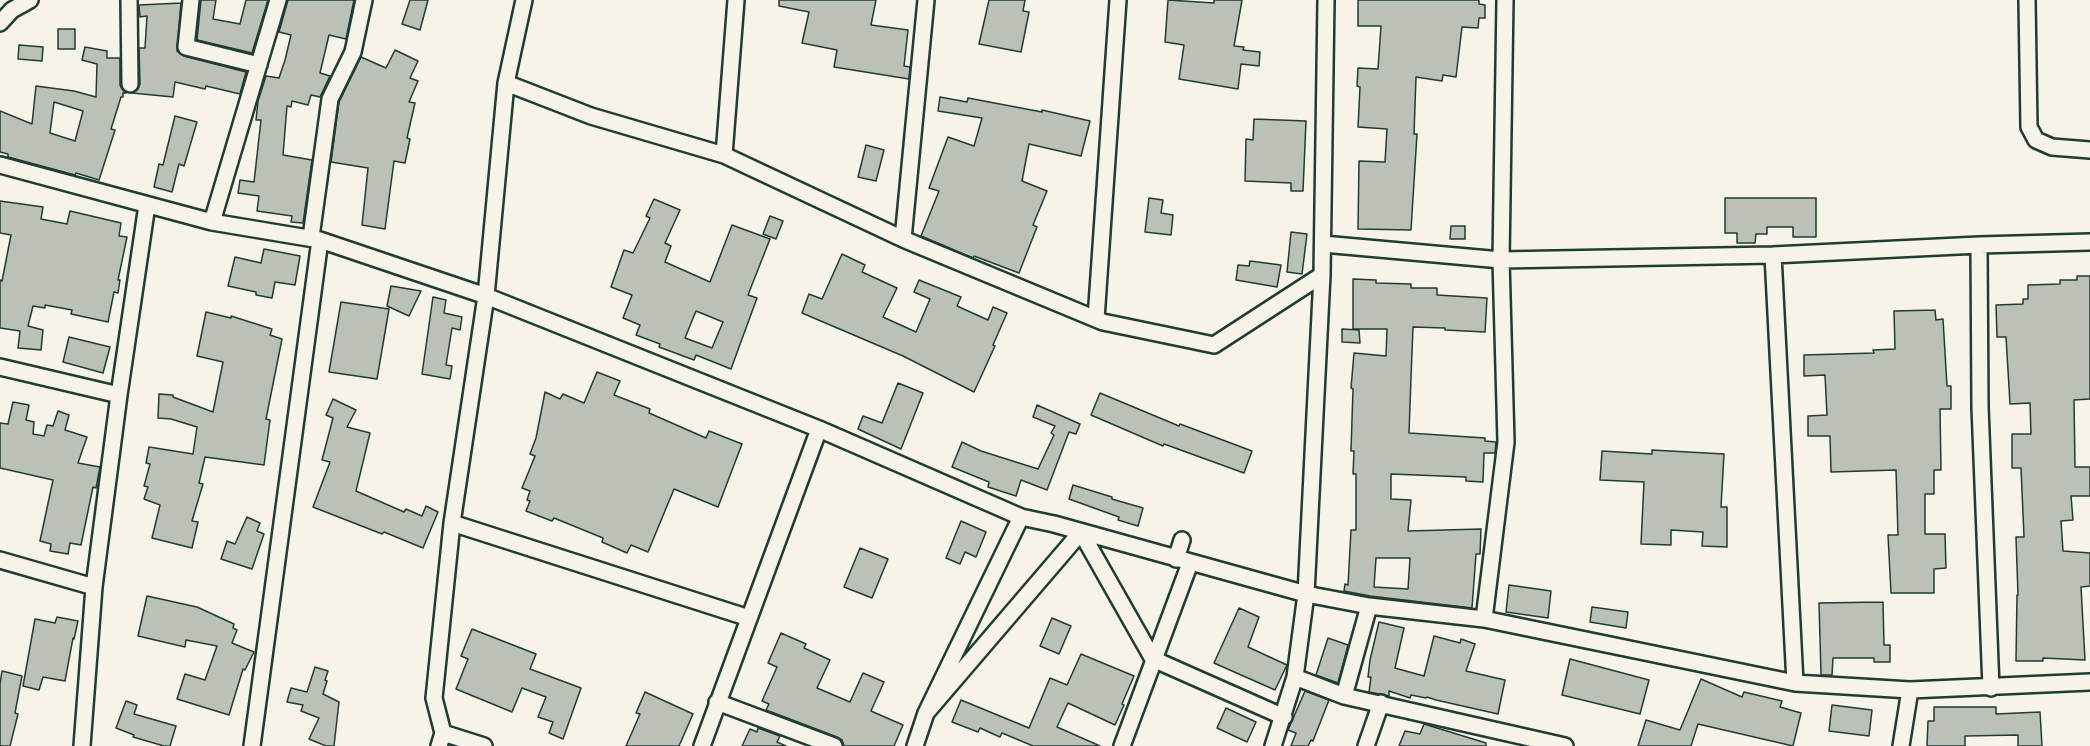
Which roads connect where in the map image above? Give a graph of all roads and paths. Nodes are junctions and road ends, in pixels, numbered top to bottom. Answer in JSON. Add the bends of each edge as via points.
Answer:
{"nodes":[{"id":1,"x":30,"y":0,"type":"edge"},
{"id":2,"x":129,"y":0,"type":"edge"},
{"id":3,"x":191,"y":0,"type":"edge"},
{"id":4,"x":278,"y":0,"type":"edge"},
{"id":5,"x":364,"y":0,"type":"edge"},
{"id":6,"x":524,"y":0,"type":"edge"},
{"id":7,"x":736,"y":0,"type":"edge"},
{"id":8,"x":926,"y":0,"type":"edge"},
{"id":9,"x":1118,"y":0,"type":"edge"},
{"id":10,"x":1326,"y":0,"type":"edge"},
{"id":11,"x":1505,"y":0,"type":"edge"},
{"id":12,"x":2027,"y":0,"type":"edge"},
{"id":13,"x":13,"y":5,"type":"edge"},
{"id":14,"x":0,"y":23,"type":"edge"},
{"id":15,"x":259,"y":65,"type":"junction"},
{"id":16,"x":507,"y":83,"type":"junction"},
{"id":17,"x":130,"y":84,"type":"dead end"},
{"id":18,"x":2090,"y":150,"type":"edge"},
{"id":19,"x":724,"y":155,"type":"junction"},
{"id":20,"x":0,"y":165,"type":"edge"},
{"id":21,"x":147,"y":205,"type":"junction"},
{"id":22,"x":212,"y":222,"type":"junction"},
{"id":23,"x":315,"y":238,"type":"junction"},
{"id":24,"x":903,"y":238,"type":"junction"},
{"id":25,"x":2090,"y":242,"type":"edge"},
{"id":26,"x":1323,"y":244,"type":"junction"},
{"id":27,"x":1979,"y":245,"type":"junction"},
{"id":28,"x":1773,"y":255,"type":"junction"},
{"id":29,"x":1501,"y":260,"type":"junction"},
{"id":30,"x":1322,"y":274,"type":"junction"},
{"id":31,"x":486,"y":296,"type":"junction"},
{"id":32,"x":1096,"y":319,"type":"junction"},
{"id":33,"x":0,"y":367,"type":"edge"},
{"id":34,"x":119,"y":395,"type":"junction"},
{"id":35,"x":819,"y":429,"type":"junction"},
{"id":36,"x":1020,"y":517,"type":"junction"},
{"id":37,"x":453,"y":523,"type":"junction"},
{"id":38,"x":1081,"y":532,"type":"junction"},
{"id":39,"x":1182,"y":540,"type":"dead end"},
{"id":40,"x":0,"y":560,"type":"edge"},
{"id":41,"x":1183,"y":561,"type":"junction"},
{"id":42,"x":94,"y":587,"type":"junction"},
{"id":43,"x":1306,"y":594,"type":"junction"},
{"id":44,"x":1369,"y":606,"type":"junction"},
{"id":45,"x":749,"y":618,"type":"junction"},
{"id":46,"x":1484,"y":619,"type":"junction"},
{"id":47,"x":1153,"y":659,"type":"junction"},
{"id":48,"x":1295,"y":677,"type":"junction"},
{"id":49,"x":2090,"y":682,"type":"edge"},
{"id":50,"x":1794,"y":684,"type":"junction"},
{"id":51,"x":1991,"y":688,"type":"junction"},
{"id":52,"x":1910,"y":690,"type":"junction"},
{"id":53,"x":1344,"y":696,"type":"junction"},
{"id":54,"x":717,"y":702,"type":"junction"},
{"id":55,"x":1381,"y":703,"type":"junction"},
{"id":56,"x":926,"y":713,"type":"junction"},
{"id":57,"x":1284,"y":717,"type":"junction"},
{"id":58,"x":441,"y":740,"type":"edge"},
{"id":59,"x":1560,"y":745,"type":"edge"},
{"id":60,"x":82,"y":746,"type":"edge"},
{"id":61,"x":252,"y":746,"type":"edge"},
{"id":62,"x":484,"y":746,"type":"edge"},
{"id":63,"x":702,"y":746,"type":"edge"},
{"id":64,"x":834,"y":746,"type":"edge"},
{"id":65,"x":915,"y":746,"type":"edge"},
{"id":66,"x":1122,"y":746,"type":"edge"},
{"id":67,"x":1273,"y":746,"type":"edge"},
{"id":68,"x":1366,"y":746,"type":"edge"},
{"id":69,"x":1901,"y":746,"type":"edge"}],
"edges":[{"from":1,"to":13,"type":"street"},
{"from":2,"to":17,"type":"street"},
{"from":3,"to":15,"type":"street","via":[[186,47]]},
{"from":4,"to":15,"type":"street"},
{"from":5,"to":23,"type":"street","via":[[353,52],[330,99]]},
{"from":6,"to":16,"type":"street"},
{"from":7,"to":19,"type":"street"},
{"from":8,"to":24,"type":"street"},
{"from":9,"to":32,"type":"street"},
{"from":10,"to":26,"type":"street"},
{"from":11,"to":29,"type":"street"},
{"from":12,"to":18,"type":"street","via":[[2029,127],[2036,140],[2052,147]]},
{"from":13,"to":14,"type":"street"},
{"from":15,"to":22,"type":"street"},
{"from":16,"to":19,"type":"street","via":[[591,116]]},
{"from":16,"to":31,"type":"street"},
{"from":19,"to":24,"type":"street"},
{"from":20,"to":21,"type":"street"},
{"from":21,"to":22,"type":"street"},
{"from":21,"to":34,"type":"street"},
{"from":22,"to":23,"type":"street"},
{"from":23,"to":31,"type":"street"},
{"from":23,"to":61,"type":"street"},
{"from":24,"to":32,"type":"street"},
{"from":25,"to":27,"type":"street"},
{"from":26,"to":29,"type":"street"},
{"from":26,"to":30,"type":"street"},
{"from":27,"to":28,"type":"street"},
{"from":27,"to":51,"type":"street","via":[[1980,407]]},
{"from":28,"to":29,"type":"street"},
{"from":28,"to":50,"type":"street"},
{"from":29,"to":46,"type":"street","via":[[1506,442]]},
{"from":30,"to":32,"type":"street","via":[[1214,345]]},
{"from":30,"to":43,"type":"street"},
{"from":31,"to":35,"type":"street"},
{"from":31,"to":37,"type":"street"},
{"from":33,"to":34,"type":"street"},
{"from":34,"to":42,"type":"street"},
{"from":35,"to":36,"type":"street"},
{"from":35,"to":45,"type":"street"},
{"from":36,"to":38,"type":"street"},
{"from":36,"to":56,"type":"street"},
{"from":37,"to":45,"type":"street"},
{"from":37,"to":58,"type":"street","via":[[434,698]]},
{"from":38,"to":41,"type":"street"},
{"from":38,"to":47,"type":"street"},
{"from":38,"to":56,"type":"street"},
{"from":39,"to":41,"type":"street"},
{"from":40,"to":42,"type":"street"},
{"from":41,"to":43,"type":"street"},
{"from":41,"to":47,"type":"street"},
{"from":42,"to":60,"type":"street"},
{"from":43,"to":44,"type":"street"},
{"from":43,"to":48,"type":"street"},
{"from":44,"to":46,"type":"street"},
{"from":44,"to":53,"type":"street"},
{"from":45,"to":54,"type":"street"},
{"from":46,"to":50,"type":"street"},
{"from":47,"to":57,"type":"street"},
{"from":47,"to":66,"type":"street"},
{"from":48,"to":53,"type":"street"},
{"from":48,"to":57,"type":"street"},
{"from":49,"to":51,"type":"street"},
{"from":50,"to":52,"type":"street"},
{"from":51,"to":52,"type":"street"},
{"from":52,"to":69,"type":"street"},
{"from":53,"to":55,"type":"street"},
{"from":54,"to":63,"type":"street"},
{"from":54,"to":64,"type":"street"},
{"from":55,"to":59,"type":"street"},
{"from":55,"to":68,"type":"street"},
{"from":56,"to":65,"type":"street"},
{"from":57,"to":67,"type":"street"},
{"from":58,"to":62,"type":"street"}]}
